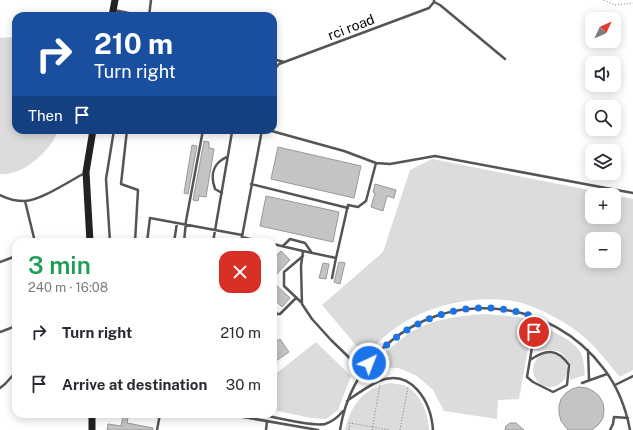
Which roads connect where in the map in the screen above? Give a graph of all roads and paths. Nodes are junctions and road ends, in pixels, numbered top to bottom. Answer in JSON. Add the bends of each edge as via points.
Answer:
{"nodes":[{"id":1,"x":115,"y":0,"type":"edge"},
{"id":2,"x":151,"y":0,"type":"edge"},
{"id":3,"x":604,"y":0,"type":"edge"},
{"id":4,"x":623,"y":0,"type":"edge"},
{"id":5,"x":434,"y":1,"type":"edge"},
{"id":6,"x":633,"y":3,"type":"edge"},
{"id":7,"x":624,"y":4,"type":"junction"},
{"id":8,"x":113,"y":12,"type":"edge"},
{"id":9,"x":150,"y":12,"type":"edge"},
{"id":10,"x":505,"y":59,"type":"dead end"},
{"id":11,"x":277,"y":60,"type":"edge"},
{"id":12,"x":284,"y":62,"type":"junction"},
{"id":13,"x":277,"y":66,"type":"edge"},
{"id":14,"x":277,"y":133,"type":"edge"},
{"id":15,"x":91,"y":134,"type":"edge"},
{"id":16,"x":113,"y":134,"type":"edge"},
{"id":17,"x":127,"y":134,"type":"edge"},
{"id":18,"x":202,"y":134,"type":"edge"},
{"id":19,"x":232,"y":134,"type":"edge"},
{"id":20,"x":261,"y":134,"type":"edge"},
{"id":21,"x":228,"y":156,"type":"junction"},
{"id":22,"x":376,"y":163,"type":"junction"},
{"id":23,"x":86,"y":172,"type":"junction"},
{"id":24,"x":251,"y":184,"type":"junction"},
{"id":25,"x":222,"y":193,"type":"junction"},
{"id":26,"x":633,"y":193,"type":"edge"},
{"id":27,"x":0,"y":195,"type":"edge"},
{"id":28,"x":25,"y":201,"type":"junction"},
{"id":29,"x":348,"y":208,"type":"junction"},
{"id":30,"x":177,"y":223,"type":"junction"},
{"id":31,"x":186,"y":225,"type":"junction"},
{"id":32,"x":215,"y":231,"type":"junction"},
{"id":33,"x":242,"y":236,"type":"junction"},
{"id":34,"x":34,"y":238,"type":"edge"},
{"id":35,"x":90,"y":238,"type":"edge"},
{"id":36,"x":110,"y":238,"type":"edge"},
{"id":37,"x":135,"y":238,"type":"edge"},
{"id":38,"x":148,"y":238,"type":"edge"},
{"id":39,"x":175,"y":238,"type":"edge"},
{"id":40,"x":184,"y":238,"type":"edge"},
{"id":41,"x":214,"y":238,"type":"edge"},
{"id":42,"x":246,"y":238,"type":"edge"},
{"id":43,"x":277,"y":245,"type":"edge"},
{"id":44,"x":283,"y":247,"type":"junction"},
{"id":45,"x":303,"y":251,"type":"junction"},
{"id":46,"x":312,"y":253,"type":"junction"},
{"id":47,"x":303,"y":256,"type":"junction"},
{"id":48,"x":12,"y":258,"type":"edge"},
{"id":49,"x":336,"y":258,"type":"junction"},
{"id":50,"x":0,"y":262,"type":"edge"},
{"id":51,"x":332,"y":278,"type":"dead end"},
{"id":52,"x":296,"y":298,"type":"junction"},
{"id":53,"x":302,"y":304,"type":"junction"},
{"id":54,"x":277,"y":314,"type":"edge"},
{"id":55,"x":537,"y":318,"type":"junction"},
{"id":56,"x":12,"y":328,"type":"edge"},
{"id":57,"x":0,"y":332,"type":"edge"},
{"id":58,"x":588,"y":350,"type":"junction"},
{"id":59,"x":530,"y":360,"type":"junction"},
{"id":60,"x":363,"y":371,"type":"junction"},
{"id":61,"x":607,"y":374,"type":"junction"},
{"id":62,"x":12,"y":376,"type":"edge"},
{"id":63,"x":633,"y":376,"type":"edge"},
{"id":64,"x":589,"y":379,"type":"junction"},
{"id":65,"x":381,"y":381,"type":"junction"},
{"id":66,"x":409,"y":382,"type":"junction"},
{"id":67,"x":582,"y":382,"type":"dead end"},
{"id":68,"x":615,"y":385,"type":"junction"},
{"id":69,"x":0,"y":388,"type":"edge"},
{"id":70,"x":347,"y":401,"type":"junction"},
{"id":71,"x":343,"y":411,"type":"junction"},
{"id":72,"x":277,"y":417,"type":"edge"},
{"id":73,"x":92,"y":418,"type":"edge"},
{"id":74,"x":159,"y":418,"type":"edge"},
{"id":75,"x":249,"y":418,"type":"edge"},
{"id":76,"x":628,"y":418,"type":"junction"},
{"id":77,"x":267,"y":421,"type":"junction"},
{"id":78,"x":373,"y":427,"type":"junction"},
{"id":79,"x":376,"y":429,"type":"edge"},
{"id":80,"x":92,"y":430,"type":"edge"},
{"id":81,"x":157,"y":430,"type":"edge"},
{"id":82,"x":266,"y":430,"type":"edge"},
{"id":83,"x":318,"y":430,"type":"edge"},
{"id":84,"x":340,"y":430,"type":"edge"},
{"id":85,"x":349,"y":430,"type":"edge"},
{"id":86,"x":372,"y":430,"type":"edge"},
{"id":87,"x":388,"y":430,"type":"edge"},
{"id":88,"x":400,"y":430,"type":"edge"},
{"id":89,"x":434,"y":430,"type":"edge"},
{"id":90,"x":610,"y":430,"type":"edge"},
{"id":91,"x":630,"y":430,"type":"edge"}],
"edges":[{"from":1,"to":8,"type":"street"},
{"from":2,"to":9,"type":"lane"},
{"from":3,"to":7,"type":"path","via":[[615,6]]},
{"from":4,"to":7,"type":"path"},
{"from":5,"to":10,"type":"lane"},
{"from":5,"to":12,"type":"lane","name":"rci road","via":[[429,8]]},
{"from":6,"to":7,"type":"path"},
{"from":11,"to":12,"type":"lane"},
{"from":12,"to":13,"type":"lane","name":"rci road"},
{"from":14,"to":22,"type":"lane"},
{"from":15,"to":23,"type":"street"},
{"from":16,"to":36,"type":"lane","via":[[106,179]]},
{"from":17,"to":37,"type":"lane","via":[[121,184],[138,190]]},
{"from":18,"to":31,"type":"lane"},
{"from":19,"to":21,"type":"lane"},
{"from":20,"to":24,"type":"lane"},
{"from":21,"to":25,"type":"lane"},
{"from":21,"to":25,"type":"lane","via":[[218,162],[213,171],[215,189]]},
{"from":22,"to":26,"type":"lane","via":[[390,164],[435,156]]},
{"from":22,"to":29,"type":"lane","via":[[366,202],[358,207],[348,205]]},
{"from":23,"to":28,"type":"lane","via":[[36,198]]},
{"from":23,"to":35,"type":"street"},
{"from":24,"to":29,"type":"lane"},
{"from":24,"to":33,"type":"lane"},
{"from":25,"to":32,"type":"lane"},
{"from":27,"to":28,"type":"lane"},
{"from":28,"to":34,"type":"lane"},
{"from":29,"to":49,"type":"lane"},
{"from":30,"to":31,"type":"lane"},
{"from":30,"to":38,"type":"lane","via":[[150,218]]},
{"from":30,"to":39,"type":"lane"},
{"from":31,"to":32,"type":"lane"},
{"from":31,"to":40,"type":"lane"},
{"from":32,"to":33,"type":"lane"},
{"from":32,"to":41,"type":"lane"},
{"from":33,"to":42,"type":"lane"},
{"from":43,"to":44,"type":"lane"},
{"from":44,"to":45,"type":"lane"},
{"from":44,"to":46,"type":"lane","via":[[290,239],[305,243]]},
{"from":45,"to":46,"type":"lane"},
{"from":45,"to":47,"type":"lane"},
{"from":46,"to":49,"type":"lane"},
{"from":47,"to":52,"type":"lane","via":[[284,272],[284,286]]},
{"from":47,"to":53,"type":"lane","via":[[300,266]]},
{"from":48,"to":50,"type":"lane"},
{"from":49,"to":51,"type":"lane"},
{"from":52,"to":53,"type":"lane"},
{"from":52,"to":54,"type":"lane"},
{"from":53,"to":60,"type":"lane","via":[[326,335]]},
{"from":55,"to":58,"type":"lane","via":[[564,331]]},
{"from":55,"to":59,"type":"lane"},
{"from":55,"to":60,"type":"lane","via":[[512,310],[493,308],[456,310],[438,315],[415,325],[390,342]]},
{"from":56,"to":57,"type":"lane"},
{"from":58,"to":61,"type":"lane"},
{"from":58,"to":64,"type":"lane"},
{"from":59,"to":59,"type":"lane","via":[[527,377],[533,382],[553,392],[567,384],[569,365],[560,355],[546,352]]},
{"from":60,"to":70,"type":"lane"},
{"from":61,"to":64,"type":"lane"},
{"from":61,"to":68,"type":"lane"},
{"from":62,"to":69,"type":"lane"},
{"from":63,"to":68,"type":"lane"},
{"from":64,"to":67,"type":"lane"},
{"from":65,"to":66,"type":"lane","via":[[394,378]]},
{"from":65,"to":70,"type":"lane"},
{"from":65,"to":78,"type":"path"},
{"from":66,"to":88,"type":"path"},
{"from":66,"to":89,"type":"lane","via":[[426,401]]},
{"from":68,"to":76,"type":"lane"},
{"from":70,"to":71,"type":"lane"},
{"from":71,"to":72,"type":"lane","via":[[324,424]]},
{"from":71,"to":84,"type":"lane"},
{"from":73,"to":80,"type":"street"},
{"from":74,"to":81,"type":"lane"},
{"from":75,"to":77,"type":"lane"},
{"from":76,"to":90,"type":"lane","via":[[614,417]]},
{"from":76,"to":91,"type":"lane"},
{"from":77,"to":82,"type":"lane"},
{"from":77,"to":83,"type":"lane"},
{"from":78,"to":79,"type":"path"},
{"from":78,"to":85,"type":"path","via":[[350,423]]},
{"from":78,"to":86,"type":"path"},
{"from":79,"to":87,"type":"path"}]}
